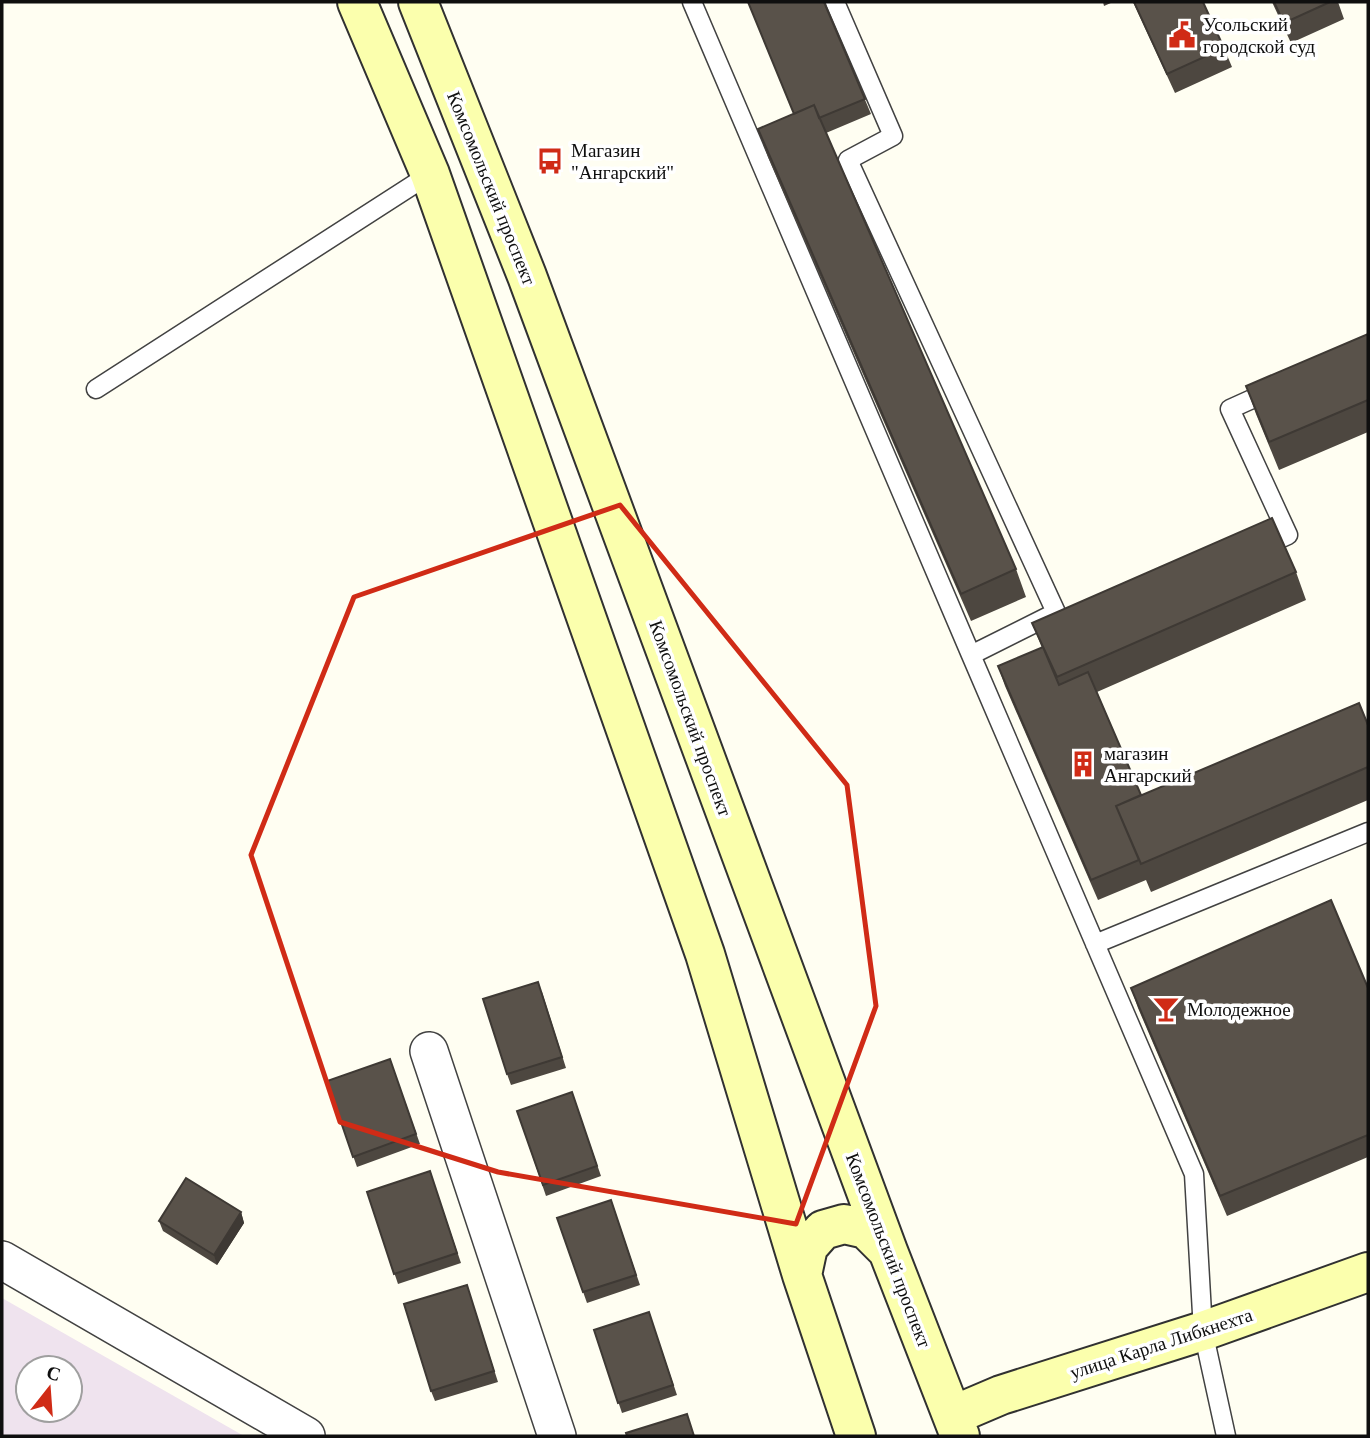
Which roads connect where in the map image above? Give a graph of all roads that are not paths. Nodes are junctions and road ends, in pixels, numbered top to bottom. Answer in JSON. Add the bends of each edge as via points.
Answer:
{"nodes":[{"id":1,"x":357,"y":2,"type":"edge"},
{"id":2,"x":418,"y":2,"type":"edge"},
{"id":3,"x":692,"y":2,"type":"edge"},
{"id":4,"x":835,"y":2,"type":"edge"},
{"id":5,"x":430,"y":174,"type":"junction"},
{"id":6,"x":1293,"y":381,"type":"edge"},
{"id":7,"x":96,"y":389,"type":"dead end"},
{"id":8,"x":1251,"y":552,"type":"edge"},
{"id":9,"x":1056,"y":612,"type":"junction"},
{"id":10,"x":1079,"y":629,"type":"edge"},
{"id":11,"x":971,"y":655,"type":"junction"},
{"id":12,"x":1368,"y":832,"type":"edge"},
{"id":13,"x":1095,"y":944,"type":"junction"},
{"id":14,"x":429,"y":1051,"type":"dead end"},
{"id":15,"x":888,"y":1251,"type":"junction"},
{"id":16,"x":2,"y":1260,"type":"edge"},
{"id":17,"x":1368,"y":1272,"type":"edge"},
{"id":18,"x":802,"y":1275,"type":"junction"},
{"id":19,"x":1203,"y":1331,"type":"junction"},
{"id":20,"x":957,"y":1425,"type":"edge"},
{"id":21,"x":306,"y":1436,"type":"edge"},
{"id":22,"x":556,"y":1436,"type":"edge"},
{"id":23,"x":856,"y":1436,"type":"edge"},
{"id":24,"x":1226,"y":1436,"type":"edge"}],
"edges":[{"from":1,"to":5,"type":"main road"},
{"from":2,"to":15,"type":"main road","name":"Комсомольский проспект","via":[[527,276]]},
{"from":3,"to":11,"type":"lane"},
{"from":4,"to":9,"type":"lane","via":[[893,136],[848,160]]},
{"from":5,"to":7,"type":"lane"},
{"from":5,"to":18,"type":"main road","via":[[705,954]]},
{"from":6,"to":8,"type":"lane","via":[[1230,409],[1288,535]]},
{"from":9,"to":10,"type":"lane","via":[[1066,634]]},
{"from":9,"to":11,"type":"lane"},
{"from":11,"to":13,"type":"lane"},
{"from":12,"to":13,"type":"lane"},
{"from":13,"to":19,"type":"lane","via":[[1194,1174]]},
{"from":14,"to":22,"type":"street"},
{"from":15,"to":18,"type":"main road","via":[[866,1229],[844,1224],[823,1230],[808,1247]]},
{"from":15,"to":20,"type":"main road","name":"Комсомольский проспект"},
{"from":16,"to":21,"type":"street"},
{"from":17,"to":19,"type":"main road","name":"улица Карла Либкнехта"},
{"from":18,"to":23,"type":"main road"},
{"from":19,"to":20,"type":"main road","name":"улица Карла Либкнехта","via":[[1001,1395]]},
{"from":19,"to":24,"type":"lane"}]}
